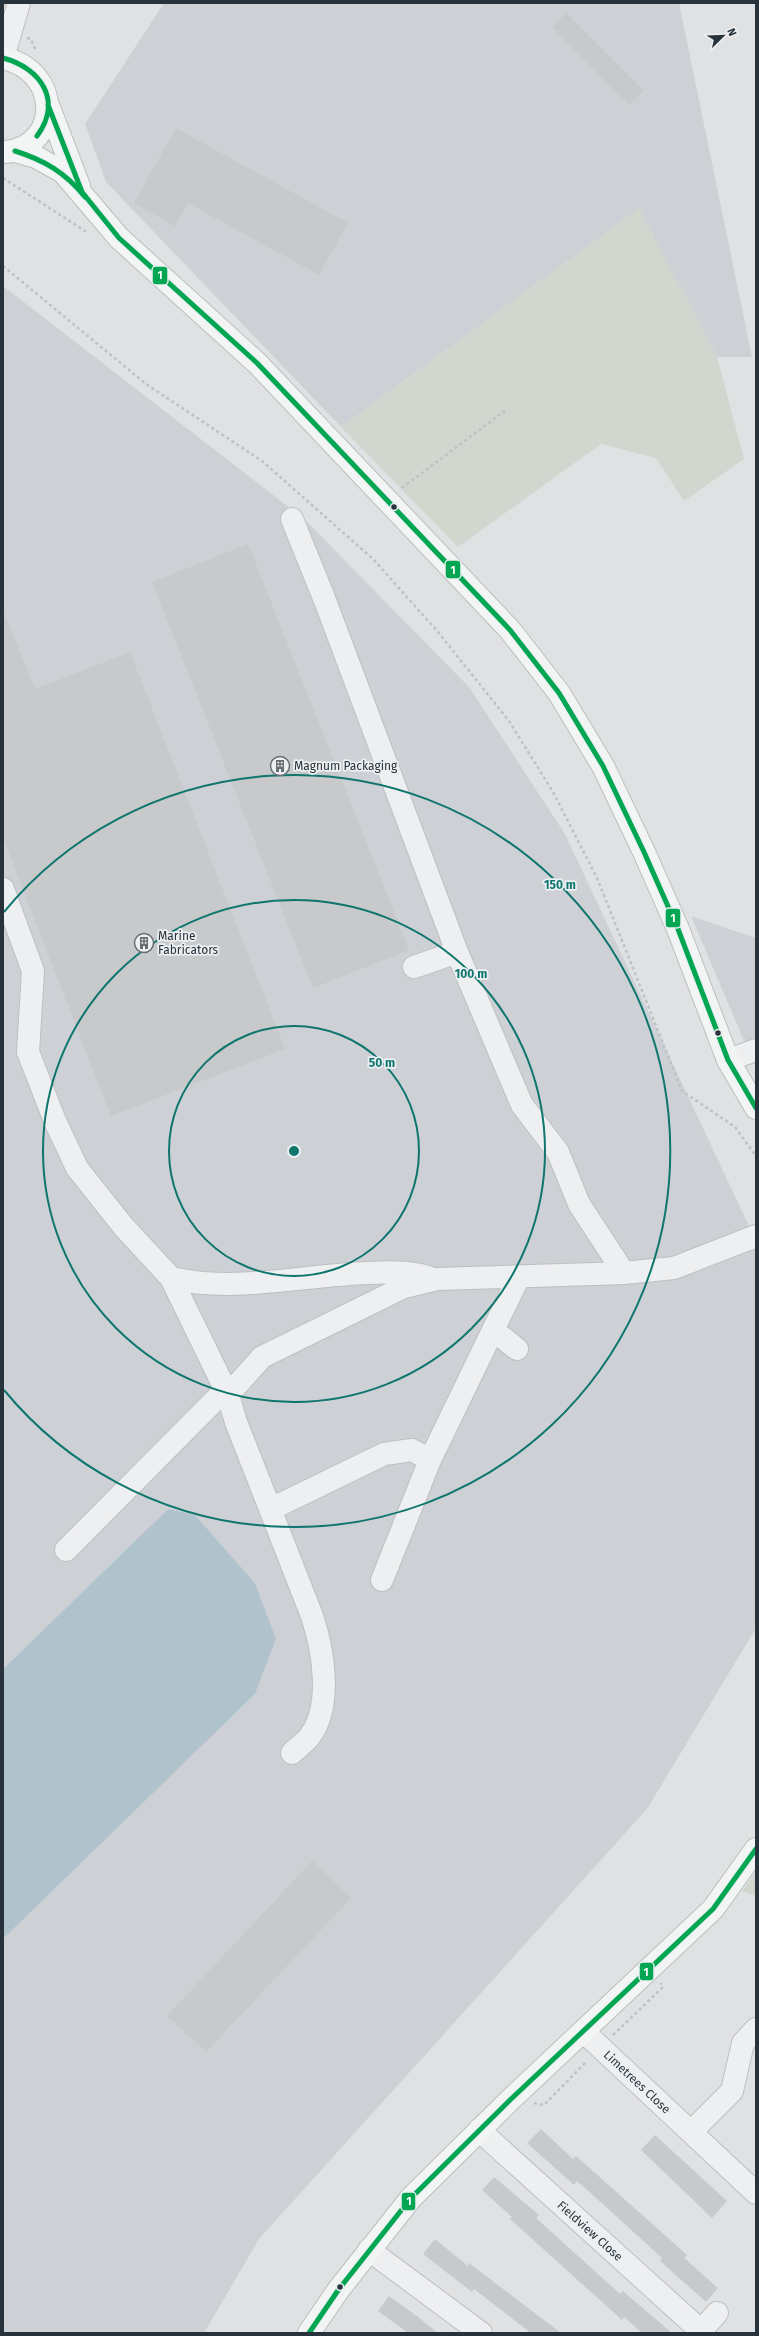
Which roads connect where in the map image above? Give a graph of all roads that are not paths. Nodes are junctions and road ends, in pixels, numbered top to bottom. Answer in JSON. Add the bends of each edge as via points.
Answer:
{"nodes":[{"id":1,"x":19,"y":3,"type":"edge"},
{"id":2,"x":3,"y":58,"type":"edge"},
{"id":3,"x":48,"y":105,"type":"junction"},
{"id":4,"x":9,"y":152,"type":"edge"},
{"id":5,"x":82,"y":192,"type":"junction"},
{"id":6,"x":292,"y":519,"type":"dead end"},
{"id":7,"x":3,"y":889,"type":"edge"},
{"id":8,"x":457,"y":952,"type":"junction"},
{"id":9,"x":414,"y":967,"type":"dead end"},
{"id":10,"x":756,"y":1050,"type":"edge"},
{"id":11,"x":728,"y":1060,"type":"junction"},
{"id":12,"x":756,"y":1108,"type":"edge"},
{"id":13,"x":756,"y":1236,"type":"edge"},
{"id":14,"x":624,"y":1273,"type":"junction"},
{"id":15,"x":519,"y":1277,"type":"junction"},
{"id":16,"x":171,"y":1278,"type":"junction"},
{"id":17,"x":437,"y":1279,"type":"junction"},
{"id":18,"x":492,"y":1330,"type":"junction"},
{"id":19,"x":517,"y":1349,"type":"dead end"},
{"id":20,"x":227,"y":1392,"type":"junction"},
{"id":21,"x":430,"y":1460,"type":"junction"},
{"id":22,"x":271,"y":1509,"type":"junction"},
{"id":23,"x":66,"y":1550,"type":"dead end"},
{"id":24,"x":382,"y":1580,"type":"dead end"},
{"id":25,"x":292,"y":1753,"type":"dead end"},
{"id":26,"x":756,"y":1849,"type":"edge"},
{"id":27,"x":756,"y":2029,"type":"edge"},
{"id":28,"x":584,"y":2032,"type":"junction"},
{"id":29,"x":479,"y":2130,"type":"junction"},
{"id":30,"x":691,"y":2132,"type":"junction"},
{"id":31,"x":756,"y":2192,"type":"edge"},
{"id":32,"x":369,"y":2250,"type":"junction"},
{"id":33,"x":717,"y":2314,"type":"dead end"},
{"id":34,"x":700,"y":2332,"type":"edge"},
{"id":35,"x":309,"y":2333,"type":"edge"},
{"id":36,"x":481,"y":2333,"type":"edge"}],
"edges":[{"from":1,"to":2,"type":"street"},
{"from":2,"to":3,"type":"main road","via":[[20,63],[34,73],[44,88]]},
{"from":3,"to":4,"type":"main road","via":[[46,120],[39,133],[29,144]]},
{"from":3,"to":5,"type":"main road"},
{"from":4,"to":5,"type":"main road","via":[[36,157],[63,172]]},
{"from":5,"to":11,"type":"main road","via":[[119,238],[257,363],[388,499],[510,630],[559,693],[603,766],[644,852],[678,929]]},
{"from":6,"to":8,"type":"street"},
{"from":7,"to":16,"type":"street","via":[[33,971],[28,1052],[55,1121],[77,1168],[123,1226]]},
{"from":8,"to":9,"type":"street"},
{"from":8,"to":14,"type":"street","via":[[522,1105],[558,1152],[579,1204]]},
{"from":10,"to":11,"type":"street"},
{"from":11,"to":12,"type":"main road"},
{"from":13,"to":14,"type":"street","via":[[674,1268]]},
{"from":14,"to":15,"type":"street"},
{"from":15,"to":17,"type":"street"},
{"from":15,"to":18,"type":"street"},
{"from":16,"to":17,"type":"street","via":[[187,1282],[246,1284],[320,1275],[415,1273]]},
{"from":16,"to":20,"type":"street"},
{"from":17,"to":20,"type":"street","via":[[404,1287],[262,1357]]},
{"from":18,"to":19,"type":"street"},
{"from":18,"to":21,"type":"street"},
{"from":20,"to":22,"type":"street","via":[[236,1422]]},
{"from":20,"to":23,"type":"street"},
{"from":21,"to":22,"type":"street","via":[[412,1450],[384,1454]]},
{"from":21,"to":24,"type":"street"},
{"from":22,"to":25,"type":"street","via":[[320,1638],[324,1664],[322,1706],[311,1735]]},
{"from":26,"to":28,"type":"main road","via":[[713,1909]]},
{"from":27,"to":30,"type":"street","via":[[743,2043],[732,2091]]},
{"from":28,"to":29,"type":"main road"},
{"from":28,"to":30,"type":"street","name":"Limetrees Close"},
{"from":29,"to":32,"type":"main road","via":[[411,2198]]},
{"from":29,"to":34,"type":"street","name":"Fieldview Close"},
{"from":30,"to":31,"type":"street","name":"Limetrees Close"},
{"from":32,"to":35,"type":"main road"},
{"from":32,"to":36,"type":"street"},
{"from":33,"to":34,"type":"street","name":"Fieldview Close"}]}
